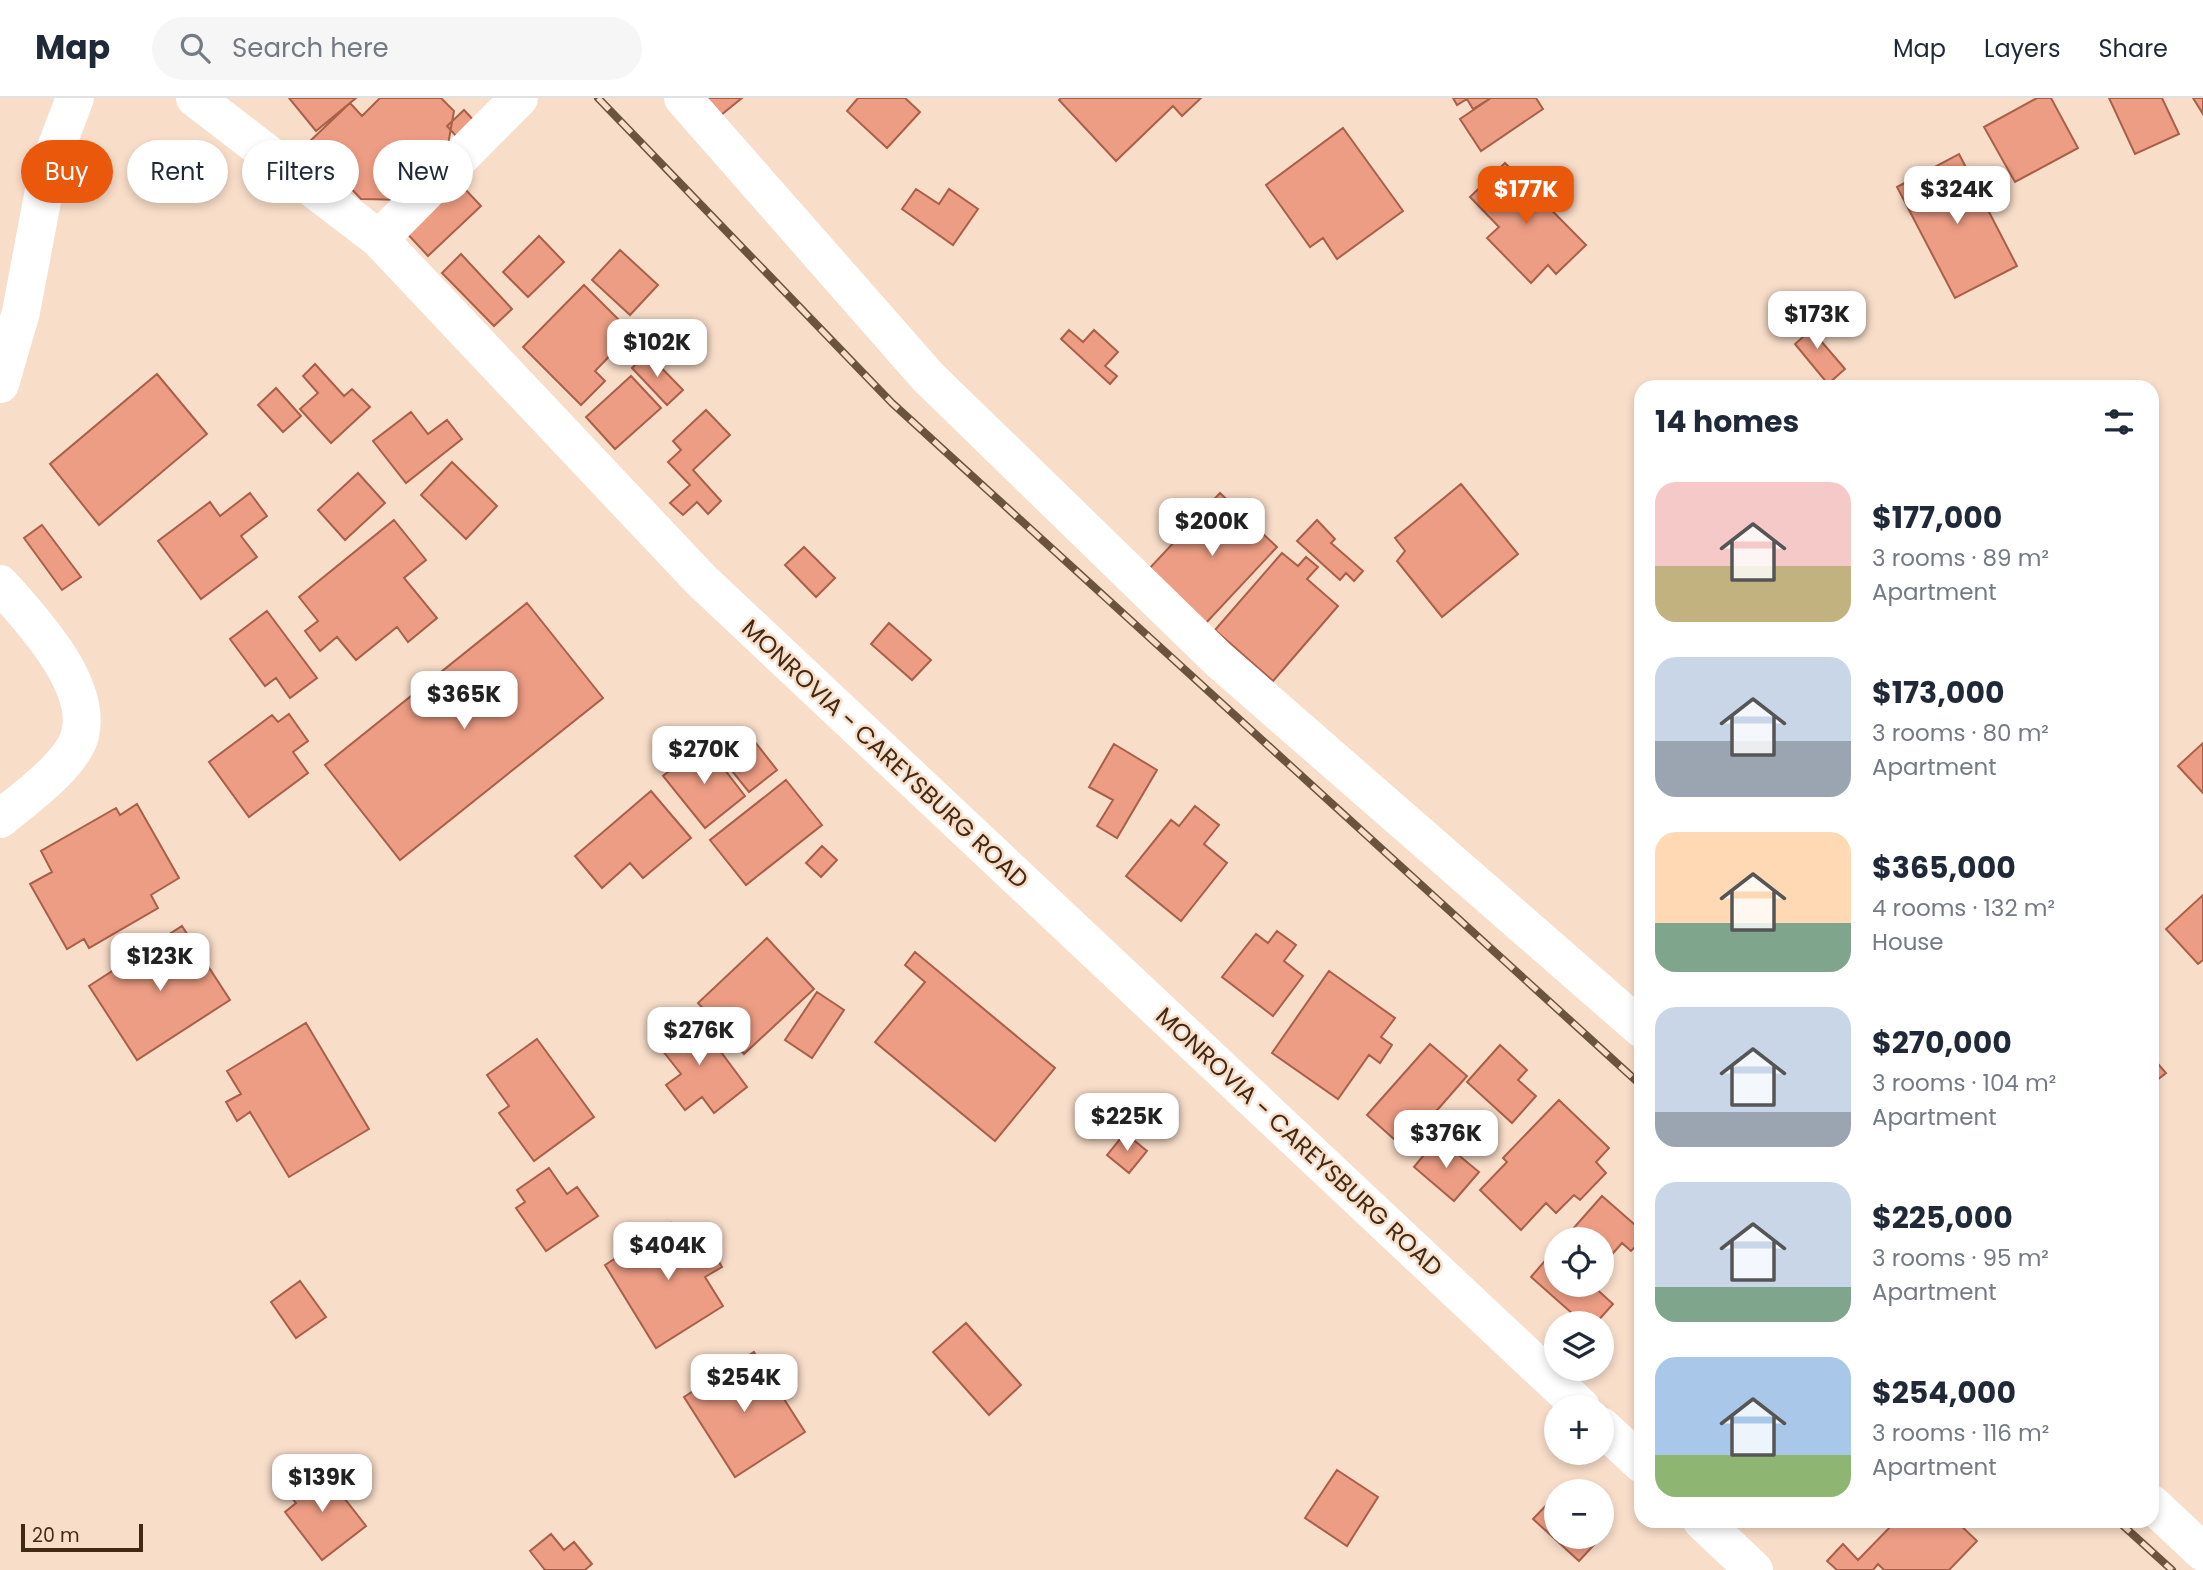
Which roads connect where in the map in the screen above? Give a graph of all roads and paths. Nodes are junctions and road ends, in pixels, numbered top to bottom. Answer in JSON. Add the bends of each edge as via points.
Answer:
{"nodes":[{"id":1,"x":75,"y":98,"type":"edge"},
{"id":2,"x":195,"y":98,"type":"edge"},
{"id":3,"x":519,"y":98,"type":"edge"},
{"id":4,"x":683,"y":98,"type":"edge"},
{"id":5,"x":379,"y":239,"type":"junction"},
{"id":6,"x":0,"y":384,"type":"edge"},
{"id":7,"x":0,"y":584,"type":"edge"},
{"id":8,"x":0,"y":819,"type":"edge"},
{"id":9,"x":1634,"y":1022,"type":"edge"},
{"id":10,"x":1568,"y":1395,"type":"edge"},
{"id":11,"x":1614,"y":1438,"type":"edge"},
{"id":12,"x":1634,"y":1457,"type":"edge"},
{"id":13,"x":2159,"y":1511,"type":"edge"},
{"id":14,"x":1709,"y":1528,"type":"edge"},
{"id":15,"x":2203,"y":1552,"type":"edge"},
{"id":16,"x":1754,"y":1570,"type":"edge"}],
"edges":[{"from":1,"to":6,"type":"main road","via":[[48,169],[21,312]]},
{"from":2,"to":5,"type":"main road","name":"MONROVIA - CAREYSBURG ROAD"},
{"from":3,"to":5,"type":"main road"},
{"from":4,"to":9,"type":"main road","via":[[938,387],[1219,660]]},
{"from":5,"to":10,"type":"main road","name":"MONROVIA - CAREYSBURG ROAD","via":[[701,580]]},
{"from":7,"to":8,"type":"main road","via":[[41,631],[82,706],[80,736],[66,760]]},
{"from":11,"to":12,"type":"main road"},
{"from":13,"to":15,"type":"main road"},
{"from":14,"to":16,"type":"main road"}]}
